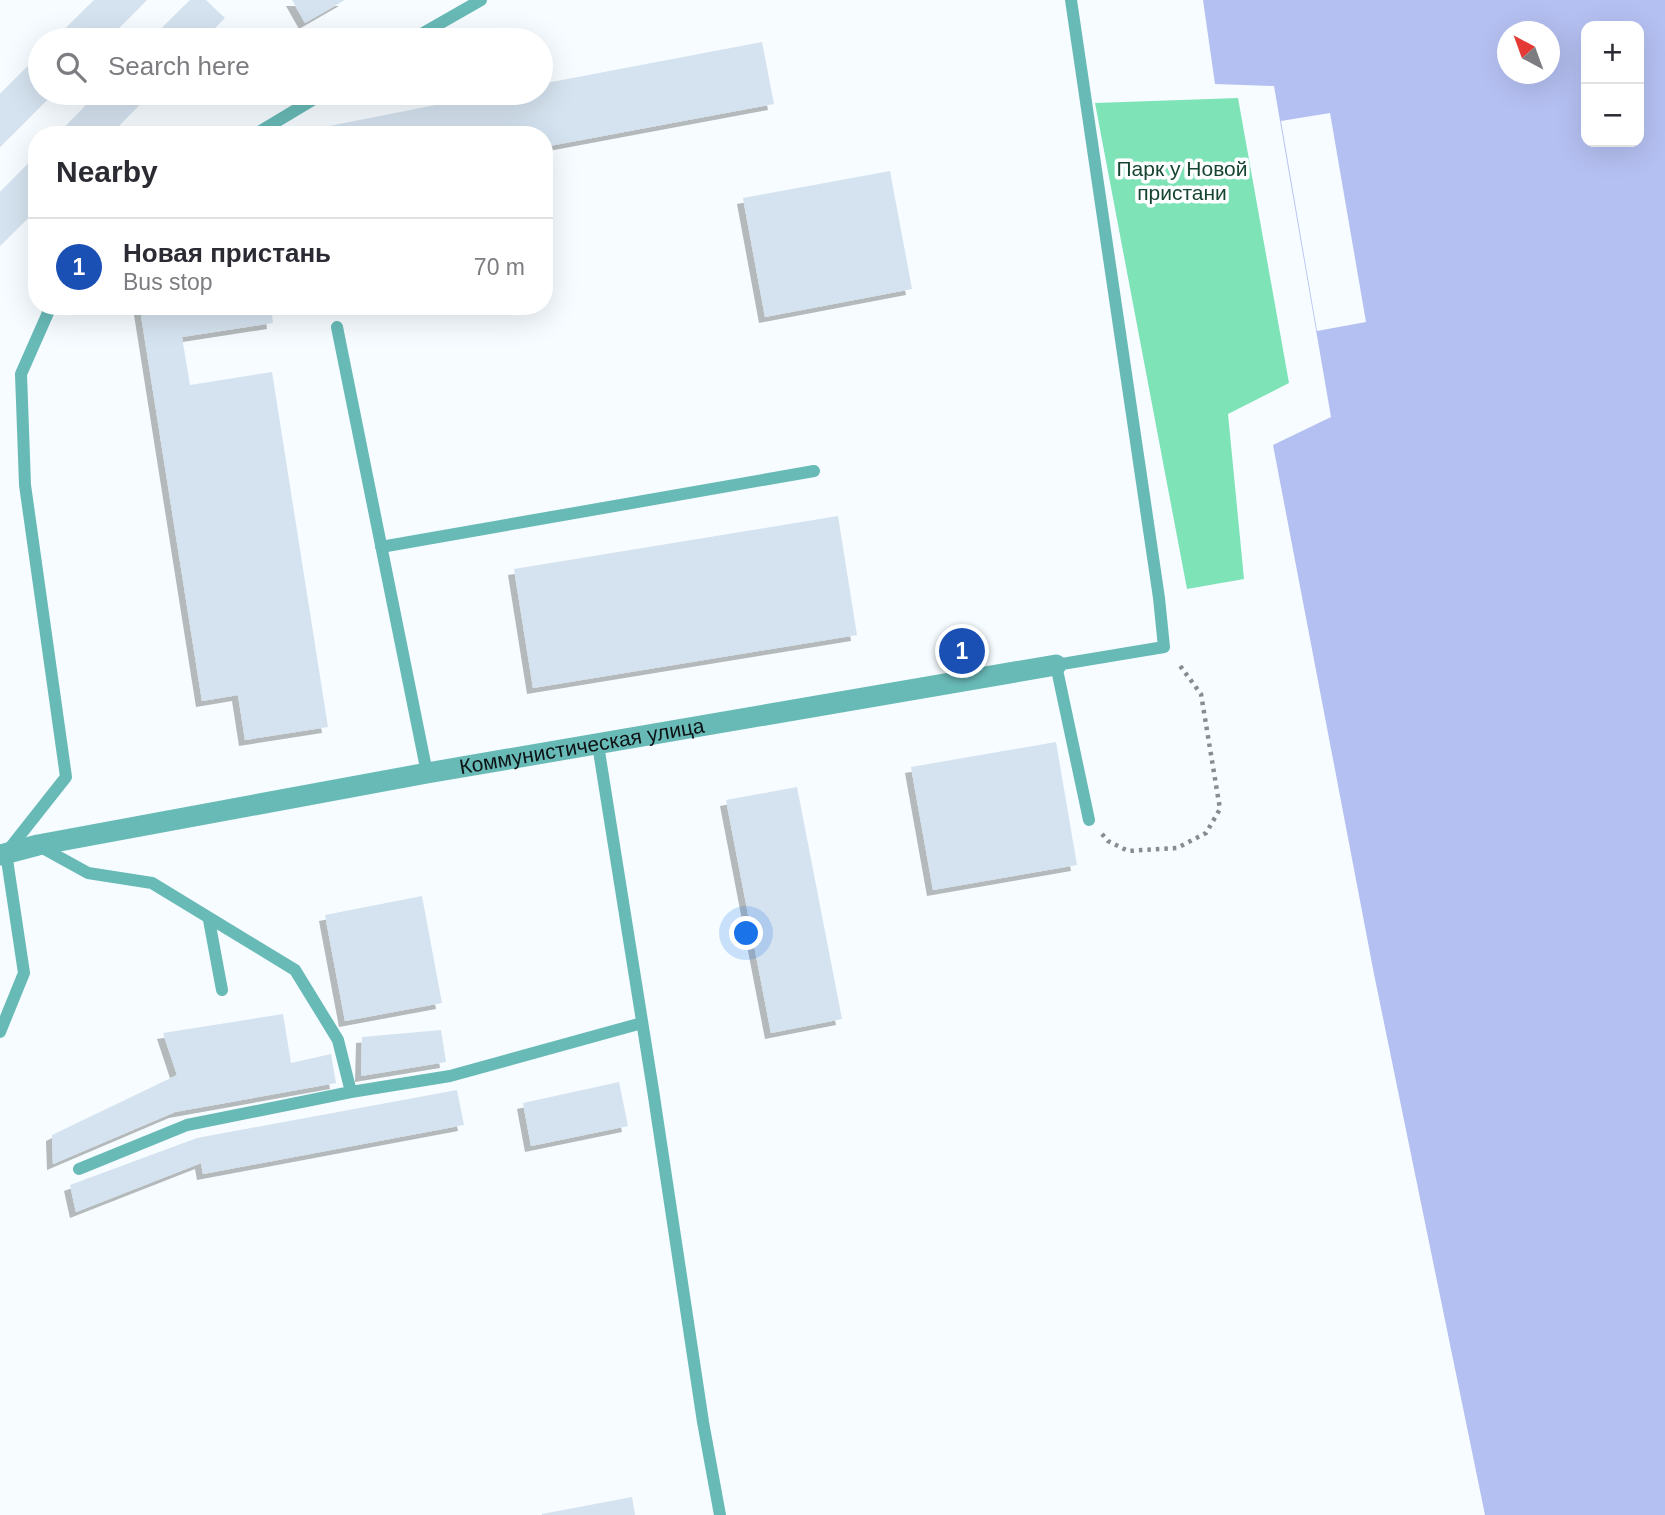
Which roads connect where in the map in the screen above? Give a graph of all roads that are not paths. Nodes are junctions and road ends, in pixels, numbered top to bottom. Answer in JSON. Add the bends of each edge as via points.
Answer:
{"nodes":[{"id":1,"x":481,"y":0,"type":"edge"},
{"id":2,"x":1071,"y":0,"type":"edge"},
{"id":3,"x":432,"y":28,"type":"edge"},
{"id":4,"x":304,"y":105,"type":"edge"},
{"id":5,"x":269,"y":126,"type":"edge"},
{"id":6,"x":47,"y":315,"type":"edge"},
{"id":7,"x":337,"y":327,"type":"dead end"},
{"id":8,"x":814,"y":471,"type":"dead end"},
{"id":9,"x":381,"y":547,"type":"junction"},
{"id":10,"x":1056,"y":664,"type":"junction"},
{"id":11,"x":598,"y":745,"type":"junction"},
{"id":12,"x":427,"y":772,"type":"junction"},
{"id":13,"x":1089,"y":820,"type":"road end"},
{"id":14,"x":38,"y":845,"type":"junction"},
{"id":15,"x":3,"y":854,"type":"edge"},
{"id":16,"x":209,"y":920,"type":"junction"},
{"id":17,"x":222,"y":990,"type":"dead end"},
{"id":18,"x":642,"y":1023,"type":"junction"},
{"id":19,"x":0,"y":1032,"type":"edge"},
{"id":20,"x":351,"y":1092,"type":"junction"},
{"id":21,"x":79,"y":1169,"type":"dead end"},
{"id":22,"x":720,"y":1515,"type":"edge"}],
"edges":[{"from":1,"to":3,"type":"lane"},
{"from":2,"to":10,"type":"lane","name":"Коммунистическая улица","via":[[1164,648]]},
{"from":4,"to":5,"type":"lane"},
{"from":6,"to":15,"type":"lane","via":[[21,374],[25,485],[66,776]]},
{"from":7,"to":9,"type":"lane"},
{"from":8,"to":9,"type":"lane"},
{"from":9,"to":12,"type":"lane"},
{"from":10,"to":11,"type":"street","name":"Коммунистическая улица"},
{"from":10,"to":13,"type":"lane"},
{"from":11,"to":12,"type":"street","name":"Коммунистическая улица"},
{"from":11,"to":18,"type":"lane"},
{"from":12,"to":14,"type":"street","name":"Коммунистическая улица"},
{"from":14,"to":15,"type":"street","name":"Коммунистическая улица"},
{"from":14,"to":16,"type":"lane","via":[[88,873],[152,883]]},
{"from":15,"to":19,"type":"lane","via":[[24,973]]},
{"from":16,"to":17,"type":"lane"},
{"from":16,"to":20,"type":"lane","via":[[295,970],[338,1040]]},
{"from":18,"to":20,"type":"lane","via":[[450,1076]]},
{"from":18,"to":22,"type":"lane"},
{"from":20,"to":21,"type":"lane","via":[[187,1125]]}]}
